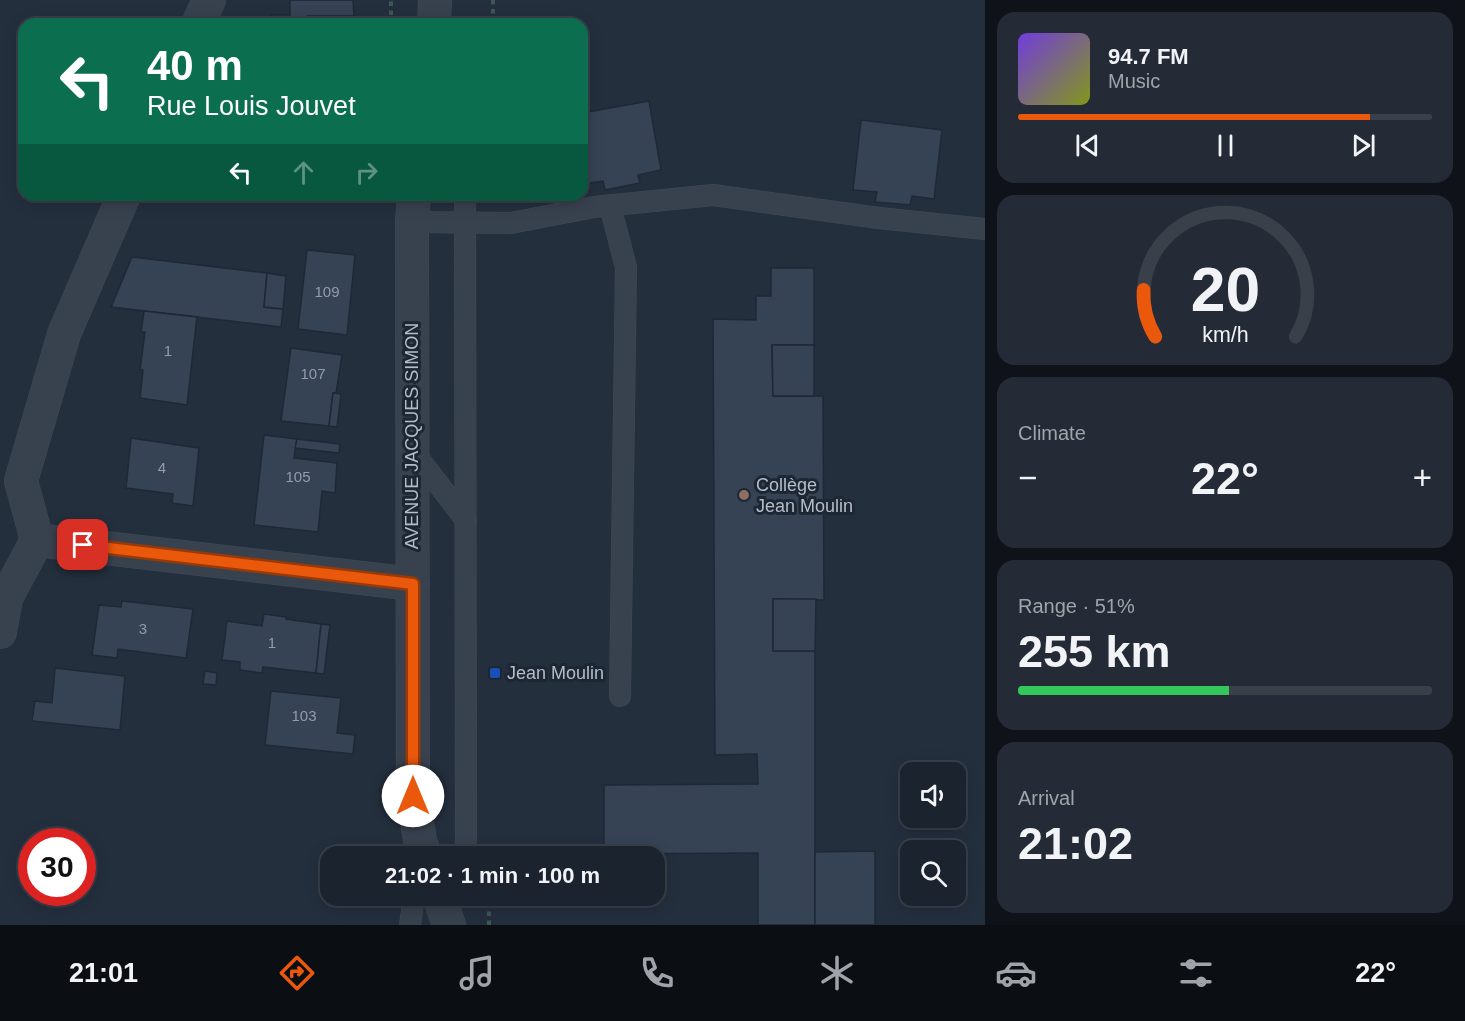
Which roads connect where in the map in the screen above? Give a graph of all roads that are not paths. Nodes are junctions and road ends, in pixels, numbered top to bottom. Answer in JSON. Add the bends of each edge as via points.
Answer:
{"nodes":[{"id":1,"x":209,"y":0,"type":"edge"},
{"id":2,"x":435,"y":0,"type":"edge"},
{"id":3,"x":201,"y":18,"type":"edge"},
{"id":4,"x":434,"y":18,"type":"edge"},
{"id":5,"x":121,"y":201,"type":"edge"},
{"id":6,"x":465,"y":201,"type":"edge"},
{"id":7,"x":610,"y":206,"type":"junction"},
{"id":8,"x":413,"y":209,"type":"edge"},
{"id":9,"x":465,"y":223,"type":"junction"},
{"id":10,"x":985,"y":229,"type":"edge"},
{"id":11,"x":412,"y":450,"type":"junction"},
{"id":12,"x":465,"y":520,"type":"junction"},
{"id":13,"x":38,"y":540,"type":"junction"},
{"id":14,"x":413,"y":584,"type":"junction"},
{"id":15,"x":0,"y":632,"type":"edge"},
{"id":16,"x":620,"y":696,"type":"dead end"},
{"id":17,"x":420,"y":846,"type":"edge"},
{"id":18,"x":465,"y":846,"type":"edge"},
{"id":19,"x":413,"y":906,"type":"edge"},
{"id":20,"x":442,"y":906,"type":"edge"},
{"id":21,"x":458,"y":906,"type":"edge"},
{"id":22,"x":410,"y":925,"type":"edge"},
{"id":23,"x":449,"y":925,"type":"edge"},
{"id":24,"x":455,"y":925,"type":"edge"}],
"edges":[{"from":1,"to":3,"type":"street"},
{"from":2,"to":4,"type":"street"},
{"from":5,"to":13,"type":"street","via":[[64,334],[21,481]]},
{"from":6,"to":9,"type":"lane"},
{"from":7,"to":9,"type":"lane","via":[[511,223]]},
{"from":7,"to":10,"type":"lane","via":[[713,195]]},
{"from":7,"to":16,"type":"lane","via":[[626,267]]},
{"from":8,"to":9,"type":"lane"},
{"from":8,"to":11,"type":"street","name":"AVENUE JACQUES SIMON"},
{"from":9,"to":12,"type":"lane"},
{"from":11,"to":12,"type":"lane"},
{"from":11,"to":14,"type":"street","name":"AVENUE JACQUES SIMON"},
{"from":12,"to":18,"type":"lane"},
{"from":13,"to":14,"type":"street"},
{"from":13,"to":15,"type":"street","via":[[6,598]]},
{"from":14,"to":17,"type":"street","name":"AVENUE JACQUES SIMON","via":[[413,796]]},
{"from":19,"to":22,"type":"lane"},
{"from":20,"to":23,"type":"street"},
{"from":21,"to":24,"type":"lane"}]}
